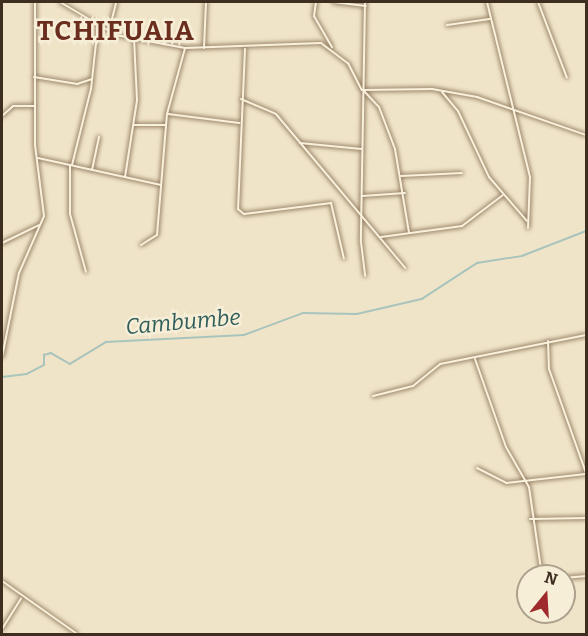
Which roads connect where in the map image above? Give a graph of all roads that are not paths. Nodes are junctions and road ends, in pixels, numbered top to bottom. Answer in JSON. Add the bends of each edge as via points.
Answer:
{"nodes":[{"id":1,"x":35,"y":2,"type":"edge"},
{"id":2,"x":60,"y":2,"type":"edge"},
{"id":3,"x":116,"y":2,"type":"edge"},
{"id":4,"x":206,"y":2,"type":"edge"},
{"id":5,"x":316,"y":2,"type":"edge"},
{"id":6,"x":333,"y":2,"type":"edge"},
{"id":7,"x":487,"y":2,"type":"edge"},
{"id":8,"x":538,"y":2,"type":"edge"},
{"id":9,"x":365,"y":4,"type":"edge"},
{"id":10,"x":490,"y":19,"type":"junction"},
{"id":11,"x":98,"y":25,"type":"junction"},
{"id":12,"x":447,"y":25,"type":"dead end"},
{"id":13,"x":109,"y":31,"type":"junction"},
{"id":14,"x":134,"y":39,"type":"junction"},
{"id":15,"x":332,"y":47,"type":"junction"},
{"id":16,"x":185,"y":48,"type":"junction"},
{"id":17,"x":204,"y":48,"type":"junction"},
{"id":18,"x":245,"y":49,"type":"junction"},
{"id":19,"x":33,"y":76,"type":"junction"},
{"id":20,"x":567,"y":78,"type":"dead end"},
{"id":21,"x":92,"y":79,"type":"junction"},
{"id":22,"x":441,"y":90,"type":"junction"},
{"id":23,"x":363,"y":91,"type":"junction"},
{"id":24,"x":242,"y":99,"type":"junction"},
{"id":25,"x":34,"y":106,"type":"junction"},
{"id":26,"x":516,"y":110,"type":"junction"},
{"id":27,"x":167,"y":114,"type":"junction"},
{"id":28,"x":2,"y":116,"type":"edge"},
{"id":29,"x":239,"y":123,"type":"junction"},
{"id":30,"x":134,"y":125,"type":"junction"},
{"id":31,"x":166,"y":125,"type":"junction"},
{"id":32,"x":586,"y":135,"type":"edge"},
{"id":33,"x":99,"y":137,"type":"dead end"},
{"id":34,"x":300,"y":143,"type":"junction"},
{"id":35,"x":362,"y":149,"type":"junction"},
{"id":36,"x":37,"y":158,"type":"junction"},
{"id":37,"x":71,"y":165,"type":"junction"},
{"id":38,"x":92,"y":170,"type":"junction"},
{"id":39,"x":462,"y":173,"type":"dead end"},
{"id":40,"x":402,"y":176,"type":"junction"},
{"id":41,"x":125,"y":177,"type":"junction"},
{"id":42,"x":161,"y":185,"type":"junction"},
{"id":43,"x":405,"y":193,"type":"junction"},
{"id":44,"x":503,"y":195,"type":"junction"},
{"id":45,"x":362,"y":196,"type":"junction"},
{"id":46,"x":362,"y":218,"type":"junction"},
{"id":47,"x":527,"y":221,"type":"junction"},
{"id":48,"x":40,"y":224,"type":"junction"},
{"id":49,"x":528,"y":228,"type":"dead end"},
{"id":50,"x":409,"y":233,"type":"junction"},
{"id":51,"x":380,"y":237,"type":"junction"},
{"id":52,"x":2,"y":243,"type":"edge"},
{"id":53,"x":141,"y":245,"type":"dead end"},
{"id":54,"x":344,"y":259,"type":"dead end"},
{"id":55,"x":405,"y":268,"type":"dead end"},
{"id":56,"x":86,"y":272,"type":"dead end"},
{"id":57,"x":365,"y":276,"type":"dead end"},
{"id":58,"x":586,"y":334,"type":"edge"},
{"id":59,"x":548,"y":341,"type":"junction"},
{"id":60,"x":2,"y":357,"type":"edge"},
{"id":61,"x":475,"y":358,"type":"junction"},
{"id":62,"x":373,"y":396,"type":"dead end"},
{"id":63,"x":477,"y":468,"type":"dead end"},
{"id":64,"x":586,"y":474,"type":"edge"},
{"id":65,"x":526,"y":480,"type":"junction"},
{"id":66,"x":586,"y":518,"type":"edge"},
{"id":67,"x":530,"y":519,"type":"junction"},
{"id":68,"x":540,"y":564,"type":"edge"},
{"id":69,"x":2,"y":581,"type":"edge"},
{"id":70,"x":21,"y":599,"type":"junction"},
{"id":71,"x":2,"y":629,"type":"edge"},
{"id":72,"x":77,"y":634,"type":"edge"}],
"edges":[{"from":1,"to":19,"type":"street"},
{"from":2,"to":11,"type":"street"},
{"from":3,"to":13,"type":"street"},
{"from":4,"to":17,"type":"street"},
{"from":5,"to":15,"type":"street","via":[[314,16]]},
{"from":6,"to":9,"type":"street"},
{"from":7,"to":10,"type":"street"},
{"from":8,"to":20,"type":"street"},
{"from":9,"to":23,"type":"street"},
{"from":10,"to":12,"type":"street"},
{"from":10,"to":26,"type":"street"},
{"from":11,"to":13,"type":"street"},
{"from":11,"to":21,"type":"street"},
{"from":13,"to":14,"type":"street"},
{"from":14,"to":16,"type":"street"},
{"from":14,"to":30,"type":"street"},
{"from":15,"to":18,"type":"street","via":[[302,41]]},
{"from":15,"to":23,"type":"street"},
{"from":16,"to":17,"type":"street"},
{"from":16,"to":27,"type":"street"},
{"from":17,"to":18,"type":"street"},
{"from":18,"to":24,"type":"street"},
{"from":19,"to":21,"type":"street","via":[[77,84]]},
{"from":19,"to":25,"type":"street"},
{"from":21,"to":37,"type":"street"},
{"from":22,"to":23,"type":"street"},
{"from":22,"to":26,"type":"street"},
{"from":22,"to":44,"type":"street","via":[[458,111],[486,171]]},
{"from":23,"to":35,"type":"street"},
{"from":23,"to":40,"type":"street","via":[[379,106]]},
{"from":24,"to":29,"type":"street"},
{"from":24,"to":34,"type":"street","via":[[267,107]]},
{"from":25,"to":28,"type":"street","via":[[13,106]]},
{"from":25,"to":36,"type":"street"},
{"from":26,"to":32,"type":"street"},
{"from":26,"to":47,"type":"street","via":[[530,177]]},
{"from":27,"to":29,"type":"street"},
{"from":27,"to":31,"type":"street"},
{"from":29,"to":54,"type":"street","via":[[240,213],[331,203]]},
{"from":30,"to":31,"type":"street"},
{"from":30,"to":41,"type":"street"},
{"from":31,"to":42,"type":"street"},
{"from":33,"to":38,"type":"street"},
{"from":34,"to":35,"type":"street"},
{"from":34,"to":46,"type":"street"},
{"from":35,"to":45,"type":"street"},
{"from":36,"to":37,"type":"street"},
{"from":36,"to":48,"type":"street","via":[[44,192]]},
{"from":37,"to":38,"type":"street"},
{"from":37,"to":56,"type":"street","via":[[70,214]]},
{"from":38,"to":41,"type":"street"},
{"from":39,"to":40,"type":"street"},
{"from":40,"to":43,"type":"street"},
{"from":41,"to":42,"type":"street"},
{"from":42,"to":53,"type":"street","via":[[157,235]]},
{"from":43,"to":45,"type":"street"},
{"from":43,"to":50,"type":"street"},
{"from":44,"to":47,"type":"street"},
{"from":44,"to":50,"type":"street","via":[[462,226]]},
{"from":45,"to":46,"type":"street"},
{"from":46,"to":51,"type":"street"},
{"from":46,"to":57,"type":"street"},
{"from":47,"to":49,"type":"street"},
{"from":48,"to":52,"type":"street"},
{"from":48,"to":60,"type":"street","via":[[19,273]]},
{"from":50,"to":51,"type":"street"},
{"from":51,"to":55,"type":"street"},
{"from":58,"to":59,"type":"street"},
{"from":59,"to":61,"type":"street"},
{"from":59,"to":64,"type":"street","via":[[549,369]]},
{"from":61,"to":62,"type":"street","via":[[440,364],[411,387]]},
{"from":61,"to":65,"type":"street","via":[[506,447]]},
{"from":63,"to":65,"type":"street","via":[[500,482]]},
{"from":64,"to":65,"type":"street"},
{"from":65,"to":67,"type":"street"},
{"from":66,"to":67,"type":"street"},
{"from":67,"to":68,"type":"street"},
{"from":69,"to":70,"type":"street"},
{"from":70,"to":71,"type":"street"},
{"from":70,"to":72,"type":"street","via":[[52,612],[63,629]]}]}
